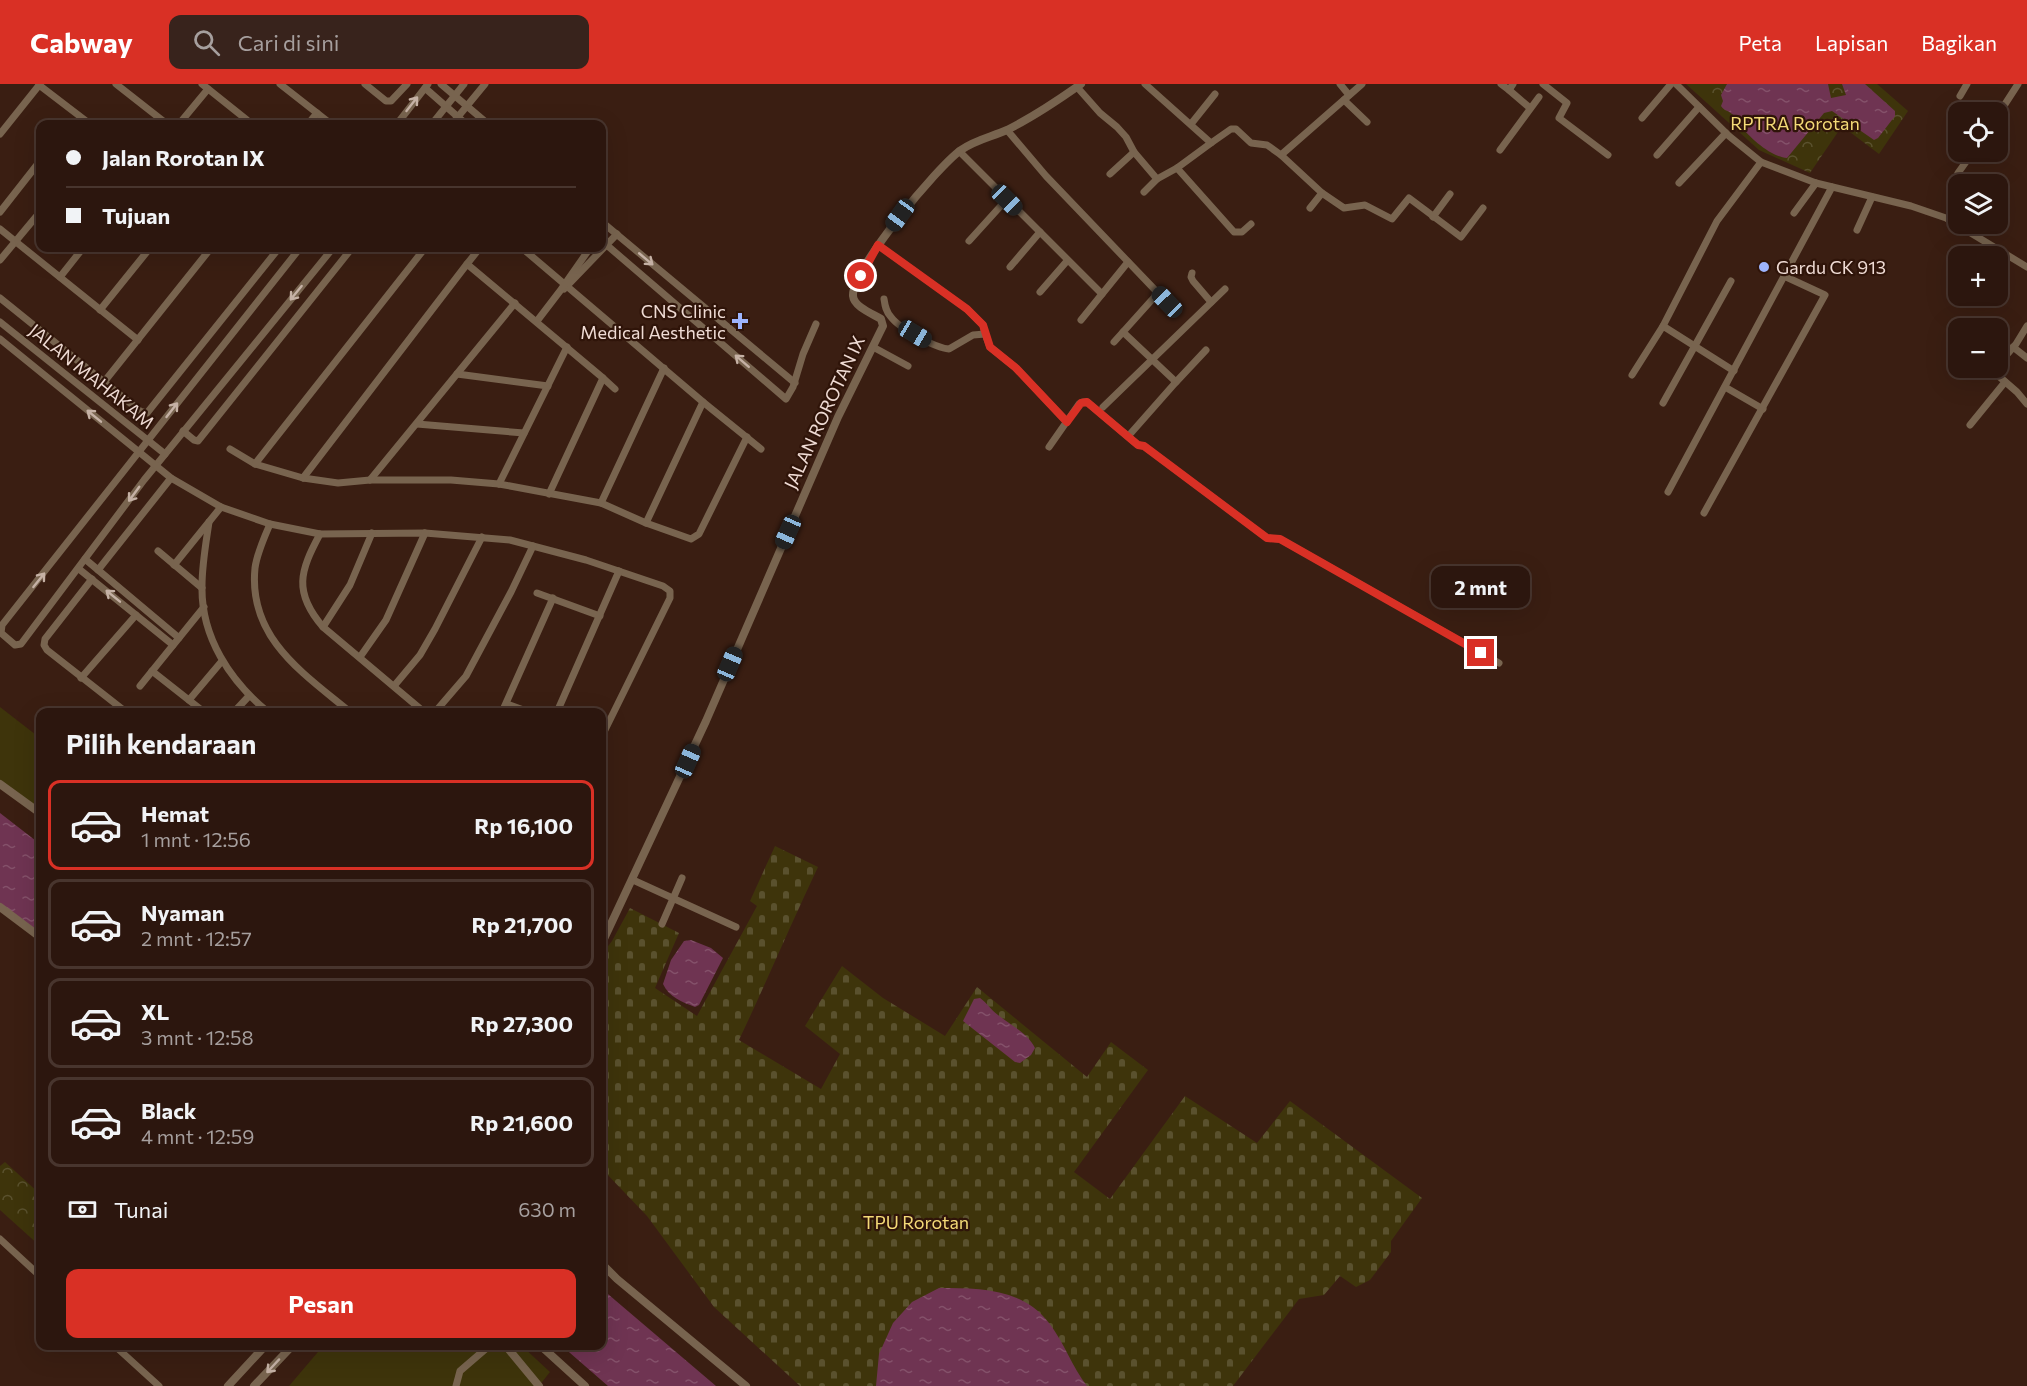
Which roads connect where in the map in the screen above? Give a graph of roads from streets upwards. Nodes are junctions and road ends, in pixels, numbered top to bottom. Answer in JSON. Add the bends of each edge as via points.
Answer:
{"nodes":[{"id":1,"x":116,"y":84,"type":"edge"},
{"id":2,"x":280,"y":84,"type":"edge"},
{"id":3,"x":365,"y":84,"type":"edge"},
{"id":4,"x":407,"y":84,"type":"edge"},
{"id":5,"x":441,"y":84,"type":"edge"},
{"id":6,"x":464,"y":84,"type":"edge"},
{"id":7,"x":485,"y":84,"type":"edge"},
{"id":8,"x":1146,"y":84,"type":"edge"},
{"id":9,"x":1340,"y":84,"type":"edge"},
{"id":10,"x":1362,"y":84,"type":"edge"},
{"id":11,"x":1501,"y":84,"type":"edge"},
{"id":12,"x":1543,"y":84,"type":"edge"},
{"id":13,"x":1671,"y":84,"type":"edge"},
{"id":14,"x":1676,"y":84,"type":"edge"},
{"id":15,"x":1967,"y":84,"type":"edge"},
{"id":16,"x":2018,"y":84,"type":"edge"},
{"id":17,"x":40,"y":85,"type":"edge"},
{"id":18,"x":1079,"y":85,"type":"edge"},
{"id":19,"x":427,"y":86,"type":"edge"},
{"id":20,"x":205,"y":87,"type":"edge"},
{"id":21,"x":1511,"y":87,"type":"edge"},
{"id":22,"x":453,"y":94,"type":"junction"},
{"id":23,"x":1215,"y":94,"type":"dead end"},
{"id":24,"x":1960,"y":96,"type":"dead end"},
{"id":25,"x":1347,"y":97,"type":"junction"},
{"id":26,"x":1539,"y":97,"type":"dead end"},
{"id":27,"x":2006,"y":102,"type":"edge"},
{"id":28,"x":444,"y":105,"type":"junction"},
{"id":29,"x":467,"y":106,"type":"junction"},
{"id":30,"x":1699,"y":107,"type":"junction"},
{"id":31,"x":1530,"y":108,"type":"junction"},
{"id":32,"x":317,"y":113,"type":"junction"},
{"id":33,"x":458,"y":118,"type":"junction"},
{"id":34,"x":1642,"y":118,"type":"dead end"},
{"id":35,"x":85,"y":120,"type":"edge"},
{"id":36,"x":162,"y":120,"type":"edge"},
{"id":37,"x":182,"y":120,"type":"edge"},
{"id":38,"x":247,"y":120,"type":"edge"},
{"id":39,"x":311,"y":120,"type":"edge"},
{"id":40,"x":326,"y":120,"type":"edge"},
{"id":41,"x":400,"y":120,"type":"edge"},
{"id":42,"x":435,"y":120,"type":"edge"},
{"id":43,"x":461,"y":120,"type":"edge"},
{"id":44,"x":483,"y":120,"type":"edge"},
{"id":45,"x":1367,"y":122,"type":"dead end"},
{"id":46,"x":1191,"y":124,"type":"junction"},
{"id":47,"x":1007,"y":130,"type":"junction"},
{"id":48,"x":1726,"y":133,"type":"junction"},
{"id":49,"x":0,"y":134,"type":"edge"},
{"id":50,"x":1210,"y":143,"type":"junction"},
{"id":51,"x":1500,"y":150,"type":"dead end"},
{"id":52,"x":959,"y":151,"type":"junction"},
{"id":53,"x":1134,"y":152,"type":"junction"},
{"id":54,"x":1281,"y":155,"type":"junction"},
{"id":55,"x":1608,"y":155,"type":"dead end"},
{"id":56,"x":1657,"y":155,"type":"dead end"},
{"id":57,"x":1758,"y":160,"type":"junction"},
{"id":58,"x":1966,"y":162,"type":"edge"},
{"id":59,"x":36,"y":166,"type":"edge"},
{"id":60,"x":1177,"y":168,"type":"junction"},
{"id":61,"x":1958,"y":173,"type":"dead end"},
{"id":62,"x":1110,"y":174,"type":"dead end"},
{"id":63,"x":1157,"y":179,"type":"junction"},
{"id":64,"x":1680,"y":183,"type":"dead end"},
{"id":65,"x":1816,"y":183,"type":"junction"},
{"id":66,"x":1832,"y":187,"type":"junction"},
{"id":67,"x":1144,"y":192,"type":"dead end"},
{"id":68,"x":1322,"y":193,"type":"junction"},
{"id":69,"x":1450,"y":194,"type":"dead end"},
{"id":70,"x":1872,"y":197,"type":"junction"},
{"id":71,"x":1007,"y":200,"type":"junction"},
{"id":72,"x":1310,"y":208,"type":"dead end"},
{"id":73,"x":1483,"y":208,"type":"dead end"},
{"id":74,"x":0,"y":212,"type":"edge"},
{"id":75,"x":1794,"y":213,"type":"dead end"},
{"id":76,"x":36,"y":217,"type":"edge"},
{"id":77,"x":1433,"y":217,"type":"junction"},
{"id":78,"x":1251,"y":224,"type":"dead end"},
{"id":79,"x":606,"y":225,"type":"edge"},
{"id":80,"x":609,"y":228,"type":"junction"},
{"id":81,"x":1857,"y":230,"type":"dead end"},
{"id":82,"x":606,"y":231,"type":"edge"},
{"id":83,"x":1,"y":232,"type":"edge"},
{"id":84,"x":1040,"y":232,"type":"junction"},
{"id":85,"x":617,"y":234,"type":"junction"},
{"id":86,"x":969,"y":241,"type":"dead end"},
{"id":87,"x":16,"y":242,"type":"junction"},
{"id":88,"x":606,"y":242,"type":"edge"},
{"id":89,"x":606,"y":245,"type":"edge"},
{"id":90,"x":878,"y":245,"type":"junction"},
{"id":91,"x":80,"y":252,"type":"edge"},
{"id":92,"x":147,"y":252,"type":"edge"},
{"id":93,"x":208,"y":252,"type":"edge"},
{"id":94,"x":276,"y":252,"type":"edge"},
{"id":95,"x":297,"y":252,"type":"edge"},
{"id":96,"x":330,"y":252,"type":"edge"},
{"id":97,"x":349,"y":252,"type":"edge"},
{"id":98,"x":422,"y":252,"type":"edge"},
{"id":99,"x":477,"y":252,"type":"edge"},
{"id":100,"x":526,"y":252,"type":"edge"},
{"id":101,"x":587,"y":252,"type":"edge"},
{"id":102,"x":596,"y":252,"type":"edge"},
{"id":103,"x":2027,"y":256,"type":"edge"},
{"id":104,"x":0,"y":260,"type":"edge"},
{"id":105,"x":1067,"y":261,"type":"junction"},
{"id":106,"x":1128,"y":262,"type":"junction"},
{"id":107,"x":467,"y":264,"type":"junction"},
{"id":108,"x":2024,"y":265,"type":"edge"},
{"id":109,"x":1010,"y":267,"type":"dead end"},
{"id":110,"x":1192,"y":273,"type":"dead end"},
{"id":111,"x":1785,"y":273,"type":"junction"},
{"id":112,"x":60,"y":277,"type":"junction"},
{"id":113,"x":308,"y":278,"type":"junction"},
{"id":114,"x":1731,"y":281,"type":"dead end"},
{"id":115,"x":564,"y":287,"type":"junction"},
{"id":116,"x":320,"y":288,"type":"junction"},
{"id":117,"x":1225,"y":289,"type":"dead end"},
{"id":118,"x":1040,"y":292,"type":"dead end"},
{"id":119,"x":1158,"y":293,"type":"junction"},
{"id":120,"x":1102,"y":294,"type":"junction"},
{"id":121,"x":0,"y":298,"type":"edge"},
{"id":122,"x":884,"y":299,"type":"dead end"},
{"id":123,"x":1211,"y":302,"type":"junction"},
{"id":124,"x":515,"y":303,"type":"junction"},
{"id":125,"x":100,"y":310,"type":"junction"},
{"id":126,"x":1176,"y":312,"type":"dead end"},
{"id":127,"x":537,"y":321,"type":"junction"},
{"id":128,"x":1081,"y":321,"type":"dead end"},
{"id":129,"x":0,"y":322,"type":"edge"},
{"id":130,"x":816,"y":324,"type":"dead end"},
{"id":131,"x":1663,"y":326,"type":"junction"},
{"id":132,"x":2027,"y":326,"type":"edge"},
{"id":133,"x":1123,"y":332,"type":"junction"},
{"id":134,"x":985,"y":334,"type":"junction"},
{"id":135,"x":0,"y":339,"type":"edge"},
{"id":136,"x":138,"y":340,"type":"junction"},
{"id":137,"x":1114,"y":342,"type":"dead end"},
{"id":138,"x":4,"y":345,"type":"edge"},
{"id":139,"x":567,"y":347,"type":"junction"},
{"id":140,"x":873,"y":347,"type":"junction"},
{"id":141,"x":1694,"y":347,"type":"junction"},
{"id":142,"x":2013,"y":347,"type":"junction"},
{"id":143,"x":1206,"y":350,"type":"dead end"},
{"id":144,"x":2008,"y":353,"type":"edge"},
{"id":145,"x":2027,"y":358,"type":"edge"},
{"id":146,"x":1153,"y":360,"type":"junction"},
{"id":147,"x":908,"y":366,"type":"dead end"},
{"id":148,"x":664,"y":368,"type":"junction"},
{"id":149,"x":1734,"y":371,"type":"junction"},
{"id":150,"x":458,"y":374,"type":"junction"},
{"id":151,"x":1632,"y":375,"type":"dead end"},
{"id":152,"x":603,"y":378,"type":"junction"},
{"id":153,"x":2001,"y":378,"type":"edge"},
{"id":154,"x":104,"y":382,"type":"junction"},
{"id":155,"x":1176,"y":382,"type":"junction"},
{"id":156,"x":2005,"y":382,"type":"junction"},
{"id":157,"x":795,"y":383,"type":"junction"},
{"id":158,"x":548,"y":386,"type":"junction"},
{"id":159,"x":1725,"y":387,"type":"junction"},
{"id":160,"x":615,"y":389,"type":"dead end"},
{"id":161,"x":703,"y":402,"type":"junction"},
{"id":162,"x":1663,"y":403,"type":"dead end"},
{"id":163,"x":2027,"y":404,"type":"edge"},
{"id":164,"x":1103,"y":407,"type":"dead end"},
{"id":165,"x":1763,"y":409,"type":"junction"},
{"id":166,"x":1067,"y":422,"type":"junction"},
{"id":167,"x":417,"y":423,"type":"junction"},
{"id":168,"x":1970,"y":425,"type":"dead end"},
{"id":169,"x":183,"y":431,"type":"junction"},
{"id":170,"x":524,"y":433,"type":"junction"},
{"id":171,"x":1131,"y":433,"type":"dead end"},
{"id":172,"x":747,"y":437,"type":"junction"},
{"id":173,"x":148,"y":441,"type":"junction"},
{"id":174,"x":1048,"y":447,"type":"dead end"},
{"id":175,"x":762,"y":448,"type":"dead end"},
{"id":176,"x":230,"y":449,"type":"dead end"},
{"id":177,"x":140,"y":452,"type":"junction"},
{"id":178,"x":165,"y":454,"type":"junction"},
{"id":179,"x":255,"y":464,"type":"junction"},
{"id":180,"x":156,"y":466,"type":"junction"},
{"id":181,"x":171,"y":478,"type":"junction"},
{"id":182,"x":303,"y":478,"type":"junction"},
{"id":183,"x":370,"y":480,"type":"junction"},
{"id":184,"x":499,"y":484,"type":"junction"},
{"id":185,"x":1668,"y":492,"type":"dead end"},
{"id":186,"x":549,"y":495,"type":"junction"},
{"id":187,"x":601,"y":503,"type":"junction"},
{"id":188,"x":221,"y":507,"type":"junction"},
{"id":189,"x":1704,"y":513,"type":"dead end"},
{"id":190,"x":209,"y":522,"type":"junction"},
{"id":191,"x":646,"y":523,"type":"junction"},
{"id":192,"x":270,"y":524,"type":"junction"},
{"id":193,"x":425,"y":532,"type":"junction"},
{"id":194,"x":321,"y":534,"type":"junction"},
{"id":195,"x":372,"y":534,"type":"junction"},
{"id":196,"x":482,"y":537,"type":"junction"},
{"id":197,"x":533,"y":546,"type":"junction"},
{"id":198,"x":158,"y":551,"type":"dead end"},
{"id":199,"x":86,"y":559,"type":"junction"},
{"id":200,"x":174,"y":565,"type":"junction"},
{"id":201,"x":79,"y":569,"type":"junction"},
{"id":202,"x":101,"y":572,"type":"junction"},
{"id":203,"x":619,"y":572,"type":"junction"},
{"id":204,"x":94,"y":581,"type":"junction"},
{"id":205,"x":201,"y":588,"type":"junction"},
{"id":206,"x":537,"y":593,"type":"dead end"},
{"id":207,"x":553,"y":598,"type":"junction"},
{"id":208,"x":204,"y":607,"type":"junction"},
{"id":209,"x":135,"y":615,"type":"junction"},
{"id":210,"x":600,"y":616,"type":"junction"},
{"id":211,"x":323,"y":627,"type":"junction"},
{"id":212,"x":179,"y":638,"type":"junction"},
{"id":213,"x":173,"y":645,"type":"junction"},
{"id":214,"x":360,"y":657,"type":"junction"},
{"id":215,"x":222,"y":661,"type":"junction"},
{"id":216,"x":1499,"y":663,"type":"dead end"},
{"id":217,"x":152,"y":671,"type":"junction"},
{"id":218,"x":81,"y":678,"type":"junction"},
{"id":219,"x":140,"y":686,"type":"dead end"},
{"id":220,"x":394,"y":686,"type":"junction"},
{"id":221,"x":248,"y":697,"type":"junction"},
{"id":222,"x":189,"y":700,"type":"junction"},
{"id":223,"x":507,"y":704,"type":"junction"},
{"id":224,"x":121,"y":708,"type":"edge"},
{"id":225,"x":199,"y":708,"type":"edge"},
{"id":226,"x":238,"y":708,"type":"edge"},
{"id":227,"x":263,"y":708,"type":"edge"},
{"id":228,"x":346,"y":708,"type":"edge"},
{"id":229,"x":419,"y":708,"type":"edge"},
{"id":230,"x":438,"y":708,"type":"edge"},
{"id":231,"x":504,"y":708,"type":"edge"},
{"id":232,"x":518,"y":708,"type":"edge"},
{"id":233,"x":558,"y":708,"type":"edge"},
{"id":234,"x":606,"y":728,"type":"edge"},
{"id":235,"x":0,"y":784,"type":"edge"},
{"id":236,"x":36,"y":810,"type":"edge"},
{"id":237,"x":682,"y":878,"type":"dead end"},
{"id":238,"x":633,"y":880,"type":"junction"},
{"id":239,"x":673,"y":899,"type":"junction"},
{"id":240,"x":0,"y":908,"type":"edge"},
{"id":241,"x":662,"y":924,"type":"dead end"},
{"id":242,"x":736,"y":927,"type":"dead end"},
{"id":243,"x":36,"y":934,"type":"edge"},
{"id":244,"x":606,"y":935,"type":"edge"},
{"id":245,"x":0,"y":1239,"type":"edge"},
{"id":246,"x":606,"y":1268,"type":"edge"},
{"id":247,"x":36,"y":1272,"type":"edge"},
{"id":248,"x":119,"y":1350,"type":"edge"},
{"id":249,"x":261,"y":1350,"type":"edge"},
{"id":250,"x":287,"y":1350,"type":"edge"},
{"id":251,"x":484,"y":1350,"type":"edge"},
{"id":252,"x":509,"y":1350,"type":"edge"},
{"id":253,"x":545,"y":1350,"type":"edge"},
{"id":254,"x":159,"y":1386,"type":"edge"},
{"id":255,"x":228,"y":1386,"type":"edge"},
{"id":256,"x":254,"y":1386,"type":"edge"},
{"id":257,"x":456,"y":1386,"type":"edge"},
{"id":258,"x":538,"y":1386,"type":"edge"},
{"id":259,"x":585,"y":1386,"type":"edge"},
{"id":260,"x":746,"y":1386,"type":"edge"}],
"edges":[{"from":1,"to":36,"type":"street"},
{"from":2,"to":32,"type":"street"},
{"from":3,"to":4,"type":"street","via":[[386,101],[391,101]]},
{"from":5,"to":22,"type":"street"},
{"from":6,"to":22,"type":"street"},
{"from":7,"to":29,"type":"street"},
{"from":8,"to":46,"type":"street"},
{"from":9,"to":25,"type":"street"},
{"from":10,"to":25,"type":"street"},
{"from":11,"to":21,"type":"street"},
{"from":12,"to":55,"type":"street","via":[[1567,103],[1558,117]]},
{"from":13,"to":34,"type":"street"},
{"from":14,"to":30,"type":"street"},
{"from":15,"to":24,"type":"street"},
{"from":16,"to":27,"type":"street"},
{"from":17,"to":35,"type":"street"},
{"from":17,"to":49,"type":"street"},
{"from":18,"to":47,"type":"street","name":"JALAN ROROTAN IX"},
{"from":18,"to":53,"type":"street","via":[[1100,113],[1126,137]]},
{"from":19,"to":28,"type":"street"},
{"from":41,"to":19,"type":"street","one_way":true},
{"from":20,"to":37,"type":"street"},
{"from":20,"to":38,"type":"street"},
{"from":21,"to":31,"type":"street"},
{"from":22,"to":28,"type":"street"},
{"from":22,"to":29,"type":"street"},
{"from":23,"to":46,"type":"street"},
{"from":25,"to":45,"type":"street"},
{"from":25,"to":54,"type":"street"},
{"from":26,"to":31,"type":"street"},
{"from":28,"to":33,"type":"street"},
{"from":28,"to":42,"type":"street"},
{"from":29,"to":33,"type":"street"},
{"from":29,"to":44,"type":"street"},
{"from":30,"to":48,"type":"street"},
{"from":30,"to":56,"type":"street"},
{"from":31,"to":51,"type":"street"},
{"from":32,"to":39,"type":"street"},
{"from":32,"to":40,"type":"street"},
{"from":33,"to":43,"type":"street"},
{"from":46,"to":50,"type":"street"},
{"from":47,"to":52,"type":"street","name":"JALAN ROROTAN IX"},
{"from":47,"to":106,"type":"street"},
{"from":48,"to":57,"type":"street"},
{"from":48,"to":64,"type":"street"},
{"from":50,"to":54,"type":"street","via":[[1234,128],[1251,143],[1267,145]]},
{"from":50,"to":60,"type":"street"},
{"from":52,"to":71,"type":"street"},
{"from":52,"to":90,"type":"street","name":"JALAN ROROTAN IX","via":[[926,183]]},
{"from":53,"to":62,"type":"street"},
{"from":53,"to":63,"type":"street"},
{"from":54,"to":68,"type":"street"},
{"from":57,"to":65,"type":"street"},
{"from":57,"to":131,"type":"street","via":[[1717,221]]},
{"from":58,"to":61,"type":"street"},
{"from":59,"to":74,"type":"street"},
{"from":60,"to":63,"type":"street"},
{"from":60,"to":78,"type":"street","via":[[1234,232],[1242,232]]},
{"from":63,"to":67,"type":"street"},
{"from":65,"to":66,"type":"street"},
{"from":65,"to":75,"type":"street"},
{"from":66,"to":70,"type":"street"},
{"from":66,"to":111,"type":"street"},
{"from":68,"to":72,"type":"street"},
{"from":68,"to":77,"type":"street","via":[[1344,208],[1365,205],[1392,219],[1409,198]]},
{"from":69,"to":77,"type":"street"},
{"from":70,"to":81,"type":"street"},
{"from":70,"to":108,"type":"street","via":[[1946,218]]},
{"from":71,"to":84,"type":"street"},
{"from":71,"to":86,"type":"street"},
{"from":73,"to":77,"type":"street","via":[[1461,237]]},
{"from":76,"to":87,"type":"street"},
{"from":79,"to":80,"type":"street"},
{"from":80,"to":82,"type":"street"},
{"from":80,"to":85,"type":"street"},
{"from":83,"to":87,"type":"street"},
{"from":84,"to":105,"type":"street"},
{"from":84,"to":109,"type":"street"},
{"from":85,"to":88,"type":"street"},
{"from":85,"to":157,"type":"street","one_way":true},
{"from":87,"to":104,"type":"street"},
{"from":87,"to":112,"type":"street"},
{"from":157,"to":89,"type":"street","one_way":true,"via":[[786,399]]},
{"from":90,"to":134,"type":"street","via":[[967,309],[983,325]]},
{"from":90,"to":140,"type":"street","name":"JALAN ROROTAN IX","via":[[854,293],[857,304],[883,323]]},
{"from":91,"to":112,"type":"street"},
{"from":92,"to":125,"type":"street"},
{"from":93,"to":136,"type":"street"},
{"from":94,"to":154,"type":"street","via":[[150,411],[140,411]]},
{"from":173,"to":95,"type":"street","one_way":true},
{"from":96,"to":113,"type":"street"},
{"from":97,"to":116,"type":"street"},
{"from":98,"to":179,"type":"street"},
{"from":99,"to":107,"type":"street"},
{"from":100,"to":115,"type":"street"},
{"from":101,"to":115,"type":"street"},
{"from":102,"to":115,"type":"street"},
{"from":103,"to":108,"type":"street"},
{"from":105,"to":118,"type":"street"},
{"from":105,"to":120,"type":"street"},
{"from":106,"to":119,"type":"street"},
{"from":106,"to":120,"type":"street"},
{"from":107,"to":124,"type":"street"},
{"from":107,"to":182,"type":"street"},
{"from":110,"to":123,"type":"street","via":[[1193,281]]},
{"from":111,"to":149,"type":"street"},
{"from":111,"to":165,"type":"street","via":[[1825,295]]},
{"from":112,"to":125,"type":"street"},
{"from":113,"to":116,"type":"street"},
{"from":113,"to":169,"type":"street","one_way":true},
{"from":114,"to":141,"type":"street"},
{"from":115,"to":127,"type":"street"},
{"from":115,"to":148,"type":"street"},
{"from":116,"to":169,"type":"street","via":[[198,441]]},
{"from":117,"to":123,"type":"street"},
{"from":119,"to":126,"type":"street"},
{"from":119,"to":133,"type":"street"},
{"from":120,"to":128,"type":"street"},
{"from":121,"to":154,"type":"street"},
{"from":122,"to":134,"type":"street","via":[[896,322],[944,349],[973,334]]},
{"from":123,"to":146,"type":"street"},
{"from":124,"to":127,"type":"street"},
{"from":124,"to":150,"type":"street"},
{"from":125,"to":136,"type":"street"},
{"from":127,"to":139,"type":"street"},
{"from":129,"to":173,"type":"street","name":"JALAN MAHAKAM"},
{"from":130,"to":157,"type":"street"},
{"from":131,"to":141,"type":"street"},
{"from":131,"to":151,"type":"street"},
{"from":132,"to":142,"type":"street"},
{"from":133,"to":137,"type":"street"},
{"from":133,"to":146,"type":"street"},
{"from":134,"to":166,"type":"street","via":[[990,347],[1016,368]]},
{"from":135,"to":138,"type":"street","name":"JALAN MAHAKAM"},
{"from":136,"to":154,"type":"street"},
{"from":177,"to":138,"type":"street","name":"JALAN MAHAKAM","one_way":true},
{"from":139,"to":152,"type":"street"},
{"from":139,"to":158,"type":"street"},
{"from":140,"to":147,"type":"street"},
{"from":140,"to":238,"type":"street","name":"JALAN ROROTAN IX"},
{"from":141,"to":149,"type":"street"},
{"from":141,"to":162,"type":"street"},
{"from":142,"to":144,"type":"street"},
{"from":142,"to":145,"type":"street"},
{"from":143,"to":155,"type":"street"},
{"from":146,"to":155,"type":"street"},
{"from":146,"to":164,"type":"street"},
{"from":148,"to":161,"type":"street"},
{"from":148,"to":187,"type":"street"},
{"from":149,"to":159,"type":"street"},
{"from":150,"to":158,"type":"street"},
{"from":150,"to":167,"type":"street"},
{"from":152,"to":160,"type":"street"},
{"from":152,"to":186,"type":"street"},
{"from":153,"to":156,"type":"street"},
{"from":155,"to":171,"type":"street"},
{"from":156,"to":163,"type":"street"},
{"from":156,"to":168,"type":"street"},
{"from":158,"to":170,"type":"street"},
{"from":159,"to":165,"type":"street"},
{"from":159,"to":185,"type":"street"},
{"from":161,"to":172,"type":"street"},
{"from":161,"to":191,"type":"street"},
{"from":165,"to":189,"type":"street"},
{"from":166,"to":174,"type":"street"},
{"from":166,"to":216,"type":"street","via":[[1081,403],[1087,402],[1138,445],[1267,538],[1280,539]]},
{"from":167,"to":170,"type":"street"},
{"from":167,"to":183,"type":"street"},
{"from":169,"to":178,"type":"street"},
{"from":170,"to":184,"type":"street"},
{"from":172,"to":175,"type":"street"},
{"from":172,"to":191,"type":"street","via":[[696,537],[688,539]]},
{"from":173,"to":177,"type":"street"},
{"from":173,"to":178,"type":"street","name":"JALAN MAHAKAM"},
{"from":176,"to":179,"type":"street"},
{"from":177,"to":180,"type":"street","name":"JALAN MAHAKAM"},
{"from":201,"to":177,"type":"street","one_way":true,"via":[[20,645],[2,635],[2,625]]},
{"from":178,"to":180,"type":"street"},
{"from":179,"to":182,"type":"street"},
{"from":180,"to":181,"type":"street","name":"JALAN MAHAKAM"},
{"from":180,"to":199,"type":"street","one_way":true},
{"from":181,"to":188,"type":"street","name":"JALAN MAHAKAM"},
{"from":181,"to":202,"type":"street"},
{"from":182,"to":183,"type":"street","via":[[338,483]]},
{"from":183,"to":184,"type":"street"},
{"from":184,"to":186,"type":"street"},
{"from":186,"to":187,"type":"street"},
{"from":187,"to":191,"type":"street"},
{"from":188,"to":190,"type":"street"},
{"from":188,"to":192,"type":"street","name":"JALAN MAHAKAM"},
{"from":190,"to":200,"type":"street"},
{"from":190,"to":205,"type":"street"},
{"from":192,"to":194,"type":"street","name":"JALAN MAHAKAM"},
{"from":192,"to":228,"type":"street","via":[[255,567],[260,616],[288,660]]},
{"from":193,"to":195,"type":"street","name":"JALAN MAHAKAM"},
{"from":193,"to":196,"type":"street","name":"JALAN MAHAKAM"},
{"from":193,"to":214,"type":"street","via":[[386,620]]},
{"from":194,"to":195,"type":"street","name":"JALAN MAHAKAM"},
{"from":194,"to":211,"type":"street","via":[[302,578],[304,597]]},
{"from":195,"to":211,"type":"street","via":[[350,585]]},
{"from":196,"to":197,"type":"street","name":"JALAN MAHAKAM"},
{"from":196,"to":220,"type":"street","via":[[420,655]]},
{"from":197,"to":203,"type":"street","name":"JALAN MAHAKAM"},
{"from":197,"to":230,"type":"street","via":[[466,676]]},
{"from":198,"to":200,"type":"street"},
{"from":199,"to":201,"type":"street"},
{"from":199,"to":202,"type":"street"},
{"from":200,"to":205,"type":"street"},
{"from":201,"to":204,"type":"street"},
{"from":202,"to":204,"type":"street"},
{"from":202,"to":212,"type":"street"},
{"from":203,"to":210,"type":"street"},
{"from":203,"to":234,"type":"street","name":"JALAN MAHAKAM","via":[[663,586],[670,594]]},
{"from":209,"to":204,"type":"street","one_way":true},
{"from":204,"to":218,"type":"street","via":[[44,645]]},
{"from":205,"to":208,"type":"street"},
{"from":206,"to":207,"type":"street"},
{"from":207,"to":210,"type":"street"},
{"from":207,"to":223,"type":"street"},
{"from":208,"to":212,"type":"street"},
{"from":208,"to":215,"type":"street","via":[[209,633]]},
{"from":209,"to":213,"type":"street"},
{"from":209,"to":218,"type":"street"},
{"from":210,"to":233,"type":"street"},
{"from":211,"to":214,"type":"street"},
{"from":212,"to":213,"type":"street"},
{"from":213,"to":217,"type":"street"},
{"from":214,"to":220,"type":"street"},
{"from":215,"to":221,"type":"street"},
{"from":215,"to":222,"type":"street"},
{"from":217,"to":219,"type":"street"},
{"from":217,"to":222,"type":"street"},
{"from":218,"to":224,"type":"street"},
{"from":220,"to":229,"type":"street"},
{"from":221,"to":226,"type":"street"},
{"from":221,"to":227,"type":"street"},
{"from":222,"to":225,"type":"street"},
{"from":223,"to":231,"type":"street"},
{"from":223,"to":232,"type":"street"},
{"from":235,"to":236,"type":"street"},
{"from":237,"to":239,"type":"street"},
{"from":238,"to":239,"type":"street"},
{"from":238,"to":244,"type":"street","name":"JALAN ROROTAN IX"},
{"from":239,"to":241,"type":"street"},
{"from":239,"to":242,"type":"street"},
{"from":240,"to":243,"type":"street"},
{"from":245,"to":247,"type":"street"},
{"from":246,"to":260,"type":"street"},
{"from":248,"to":254,"type":"street"},
{"from":249,"to":255,"type":"street"},
{"from":250,"to":256,"type":"street","one_way":true},
{"from":251,"to":257,"type":"street","via":[[460,1371]]},
{"from":252,"to":258,"type":"street"},
{"from":253,"to":259,"type":"street"}]}
